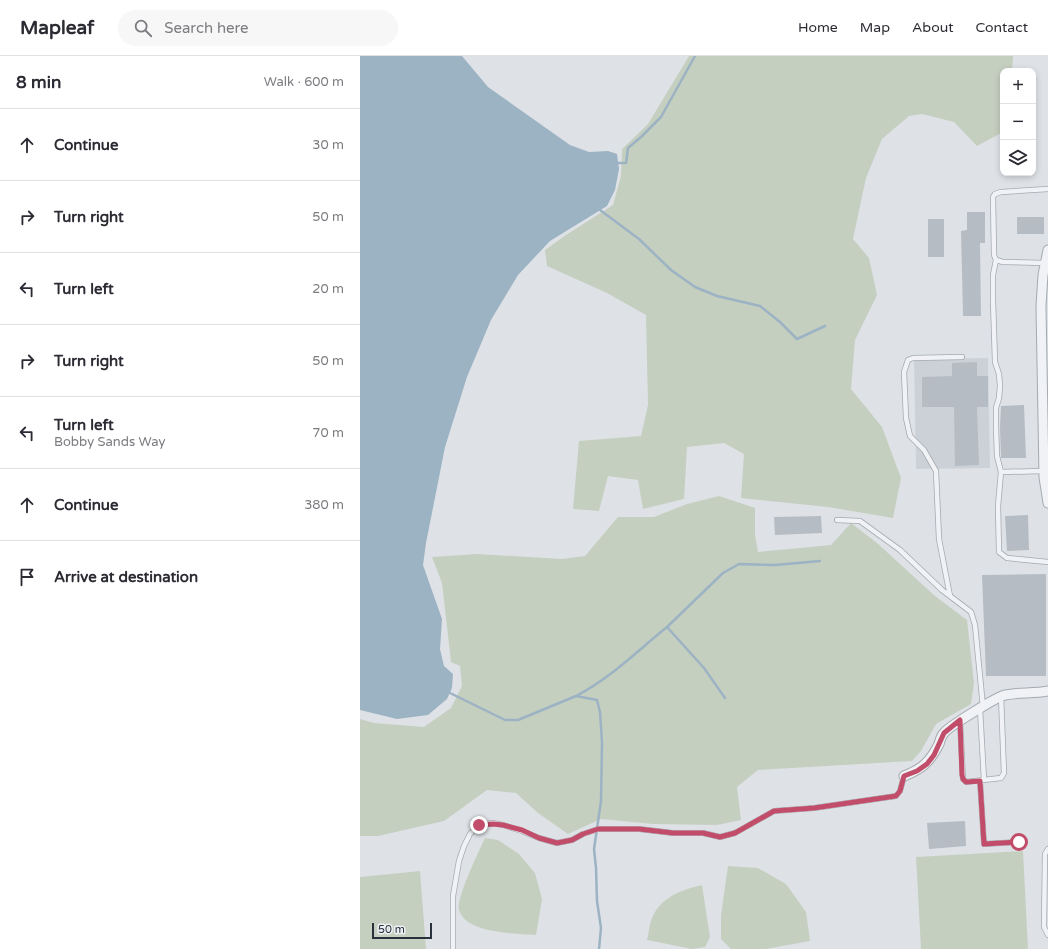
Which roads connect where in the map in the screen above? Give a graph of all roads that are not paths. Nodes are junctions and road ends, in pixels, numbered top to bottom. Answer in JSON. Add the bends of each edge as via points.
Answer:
{"nodes":[{"id":1,"x":1048,"y":189,"type":"edge"},
{"id":2,"x":1048,"y":250,"type":"edge"},
{"id":3,"x":996,"y":260,"type":"junction"},
{"id":4,"x":1045,"y":263,"type":"junction"},
{"id":5,"x":962,"y":357,"type":"dead end"},
{"id":6,"x":1044,"y":471,"type":"junction"},
{"id":7,"x":1001,"y":472,"type":"junction"},
{"id":8,"x":1048,"y":503,"type":"edge"},
{"id":9,"x":837,"y":520,"type":"dead end"},
{"id":10,"x":1048,"y":562,"type":"edge"},
{"id":11,"x":950,"y":596,"type":"junction"},
{"id":12,"x":1048,"y":691,"type":"edge"},
{"id":13,"x":1001,"y":696,"type":"junction"},
{"id":14,"x":981,"y":708,"type":"junction"},
{"id":15,"x":960,"y":720,"type":"junction"},
{"id":16,"x":904,"y":776,"type":"joint"},
{"id":17,"x":982,"y":781,"type":"junction"},
{"id":18,"x":1019,"y":842,"type":"dead end"},
{"id":19,"x":1048,"y":848,"type":"edge"},
{"id":20,"x":1048,"y":935,"type":"edge"},
{"id":21,"x":453,"y":949,"type":"edge"}],
"edges":[{"from":1,"to":3,"type":"lane","via":[[995,194],[993,198]]},
{"from":2,"to":4,"type":"street"},
{"from":3,"to":4,"type":"lane"},
{"from":3,"to":7,"type":"lane","via":[[993,275],[993,308],[995,362],[1000,386],[1000,398],[996,408],[996,456]]},
{"from":4,"to":6,"type":"street","via":[[1041,306]]},
{"from":5,"to":11,"type":"lane","via":[[913,358],[908,360],[904,372],[906,418],[910,436],[924,450],[936,471],[939,539]]},
{"from":6,"to":7,"type":"lane"},
{"from":6,"to":8,"type":"street"},
{"from":7,"to":10,"type":"lane","via":[[998,506],[999,552],[1007,558]]},
{"from":9,"to":11,"type":"lane","via":[[860,521],[900,550]]},
{"from":11,"to":14,"type":"lane","via":[[971,612],[975,626]]},
{"from":12,"to":13,"type":"street"},
{"from":13,"to":14,"type":"street"},
{"from":13,"to":17,"type":"lane","via":[[1004,773],[1001,778]]},
{"from":14,"to":15,"type":"street"},
{"from":14,"to":17,"type":"lane"},
{"from":15,"to":16,"type":"street","via":[[944,733],[927,764]]},
{"from":15,"to":17,"type":"lane","via":[[963,779],[966,782]]},
{"from":16,"to":21,"type":"lane","via":[[896,796],[774,811],[735,833],[720,837],[703,833],[598,829],[572,840],[557,843],[503,825],[479,825],[470,834],[459,861],[453,896]]},
{"from":17,"to":18,"type":"lane","via":[[984,844]]},
{"from":19,"to":20,"type":"lane","via":[[1044,854],[1044,927]]}]}
